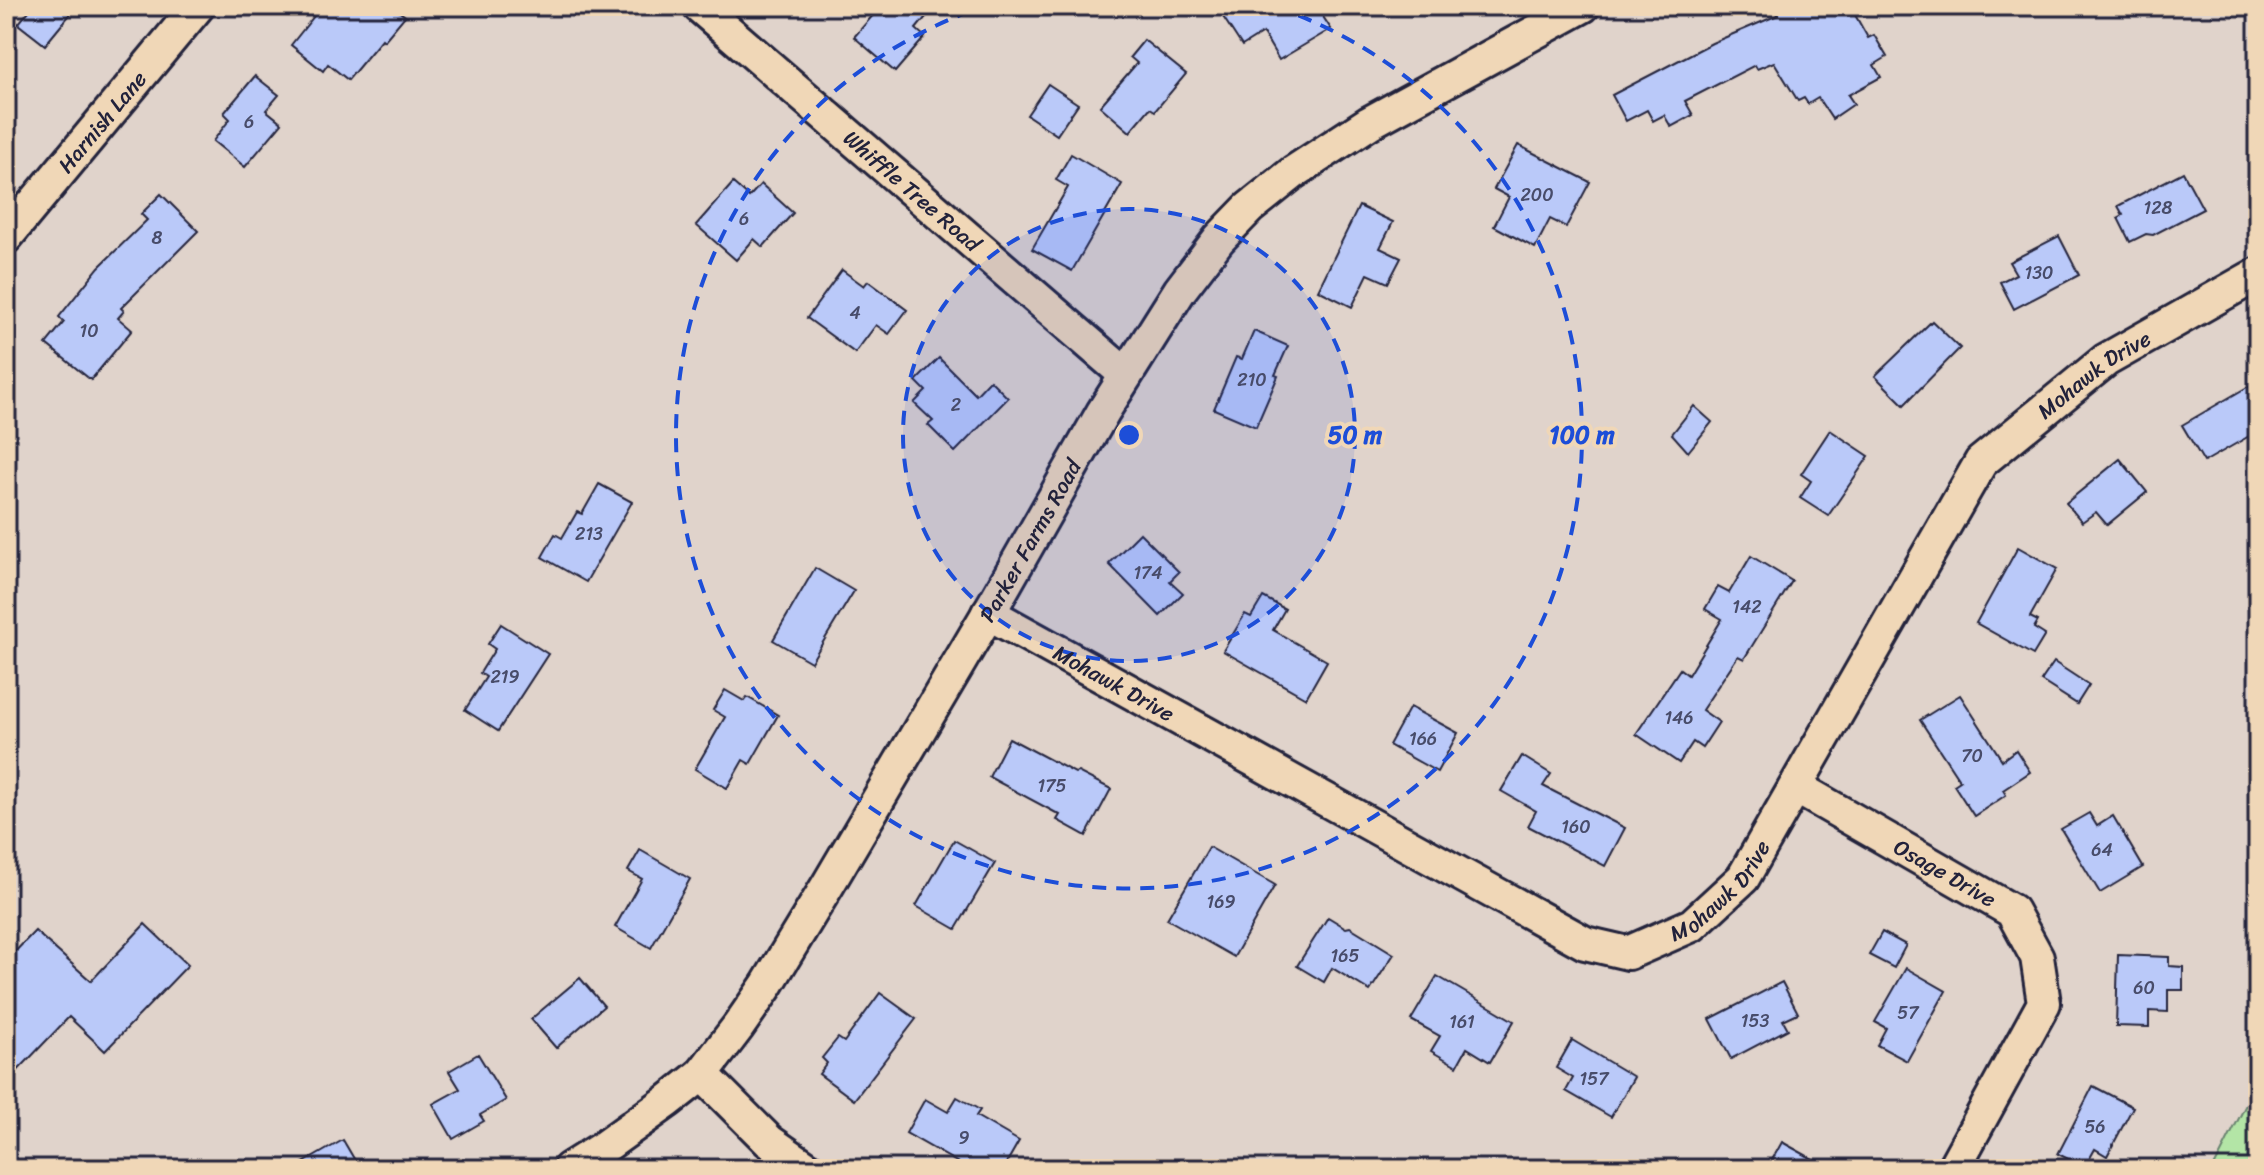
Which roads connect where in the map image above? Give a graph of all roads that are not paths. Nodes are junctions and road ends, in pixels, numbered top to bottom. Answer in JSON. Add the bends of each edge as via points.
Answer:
{"nodes":[{"id":1,"x":198,"y":6,"type":"edge"},
{"id":2,"x":699,"y":6,"type":"edge"},
{"id":3,"x":1583,"y":6,"type":"edge"},
{"id":4,"x":6,"y":237,"type":"edge"},
{"id":5,"x":2258,"y":274,"type":"edge"},
{"id":6,"x":1126,"y":375,"type":"junction"},
{"id":7,"x":988,"y":613,"type":"junction"},
{"id":8,"x":1796,"y":787,"type":"junction"},
{"id":9,"x":702,"y":1074,"type":"junction"},
{"id":10,"x":569,"y":1169,"type":"edge"},
{"id":11,"x":809,"y":1169,"type":"edge"},
{"id":12,"x":1953,"y":1169,"type":"edge"}],
"edges":[{"from":1,"to":4,"type":"street","name":"Harnish Lane"},
{"from":2,"to":6,"type":"street","name":"Whiffle Tree Road"},
{"from":3,"to":6,"type":"street","name":"Parker Farms Road","via":[[1369,123],[1249,208],[1180,290]]},
{"from":5,"to":8,"type":"street","name":"Mohawk Drive","via":[[2106,360],[1981,462]]},
{"from":6,"to":7,"type":"street","name":"Parker Farms Road"},
{"from":7,"to":8,"type":"street","name":"Mohawk Drive","via":[[1585,943],[1628,953],[1692,925],[1743,878]]},
{"from":7,"to":9,"type":"street","name":"Parker Farms Road","via":[[767,985]]},
{"from":8,"to":12,"type":"street","name":"Osage Drive","via":[[2012,911],[2037,957],[2044,1003]]},
{"from":9,"to":10,"type":"street","name":"Parker Farms Road"},
{"from":9,"to":11,"type":"street","via":[[769,1141]]}]}
